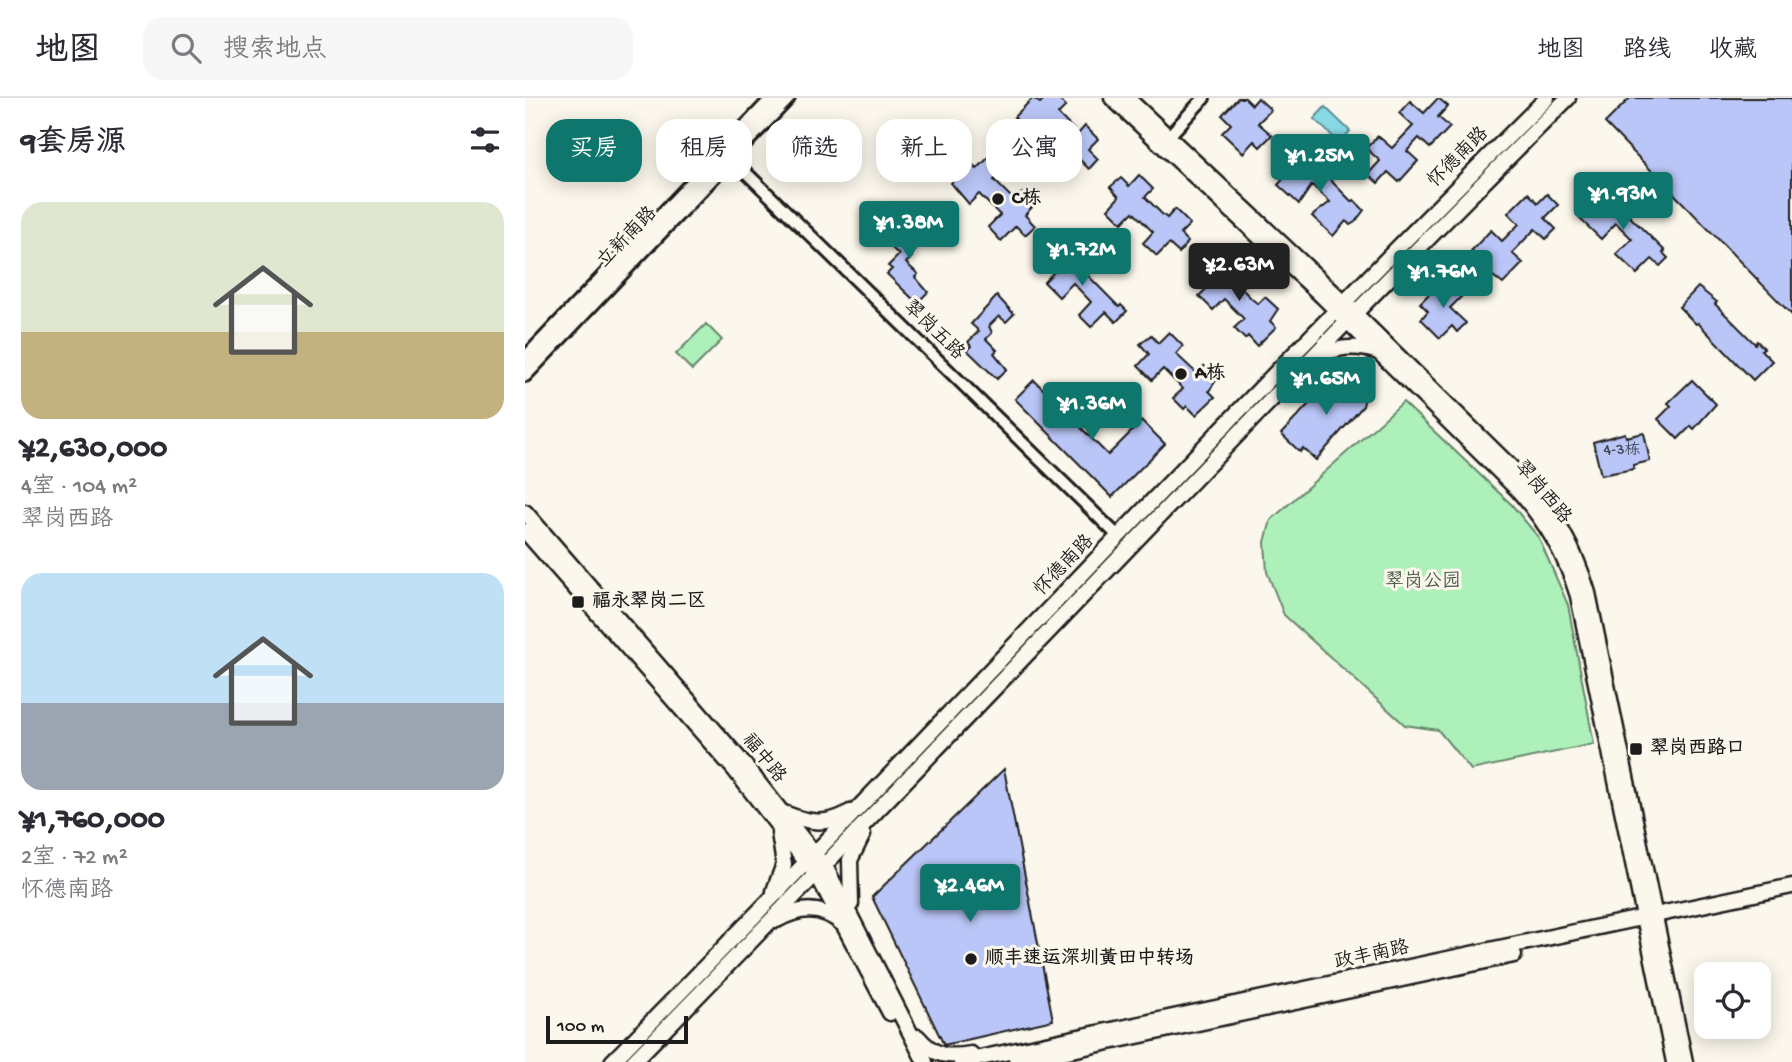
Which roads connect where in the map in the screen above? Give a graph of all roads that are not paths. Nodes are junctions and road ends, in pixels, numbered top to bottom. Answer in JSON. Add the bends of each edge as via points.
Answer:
{"nodes":[{"id":1,"x":773,"y":98,"type":"edge"},
{"id":2,"x":788,"y":98,"type":"edge"},
{"id":3,"x":1112,"y":98,"type":"edge"},
{"id":4,"x":1128,"y":98,"type":"edge"},
{"id":5,"x":1204,"y":98,"type":"edge"},
{"id":6,"x":1547,"y":98,"type":"edge"},
{"id":7,"x":1568,"y":98,"type":"edge"},
{"id":8,"x":752,"y":124,"type":"edge"},
{"id":9,"x":752,"y":131,"type":"edge"},
{"id":10,"x":1168,"y":137,"type":"junction"},
{"id":11,"x":752,"y":178,"type":"edge"},
{"id":12,"x":699,"y":182,"type":"edge"},
{"id":13,"x":701,"y":182,"type":"edge"},
{"id":14,"x":1344,"y":311,"type":"junction"},
{"id":15,"x":1379,"y":353,"type":"junction"},
{"id":16,"x":525,"y":359,"type":"edge"},
{"id":17,"x":1301,"y":366,"type":"junction"},
{"id":18,"x":525,"y":375,"type":"edge"},
{"id":19,"x":525,"y":512,"type":"edge"},
{"id":20,"x":525,"y":531,"type":"edge"},
{"id":21,"x":1119,"y":537,"type":"junction"},
{"id":22,"x":869,"y":799,"type":"junction"},
{"id":23,"x":876,"y":813,"type":"junction"},
{"id":24,"x":779,"y":818,"type":"junction"},
{"id":25,"x":815,"y":865,"type":"junction"},
{"id":26,"x":1792,"y":886,"type":"edge"},
{"id":27,"x":1792,"y":896,"type":"edge"},
{"id":28,"x":761,"y":911,"type":"junction"},
{"id":29,"x":849,"y":921,"type":"junction"},
{"id":30,"x":1651,"y":921,"type":"junction"},
{"id":31,"x":761,"y":931,"type":"junction"},
{"id":32,"x":903,"y":1018,"type":"junction"},
{"id":33,"x":1072,"y":1039,"type":"junction"},
{"id":34,"x":1028,"y":1060,"type":"edge"},
{"id":35,"x":612,"y":1062,"type":"edge"},
{"id":36,"x":633,"y":1062,"type":"edge"},
{"id":37,"x":915,"y":1062,"type":"edge"},
{"id":38,"x":925,"y":1062,"type":"edge"},
{"id":39,"x":961,"y":1062,"type":"edge"},
{"id":40,"x":1016,"y":1062,"type":"edge"},
{"id":41,"x":1674,"y":1062,"type":"edge"},
{"id":42,"x":1685,"y":1062,"type":"edge"}],
"edges":[{"from":1,"to":8,"type":"street","name":"立新南路"},
{"from":2,"to":9,"type":"street","name":"立新南路"},
{"from":3,"to":14,"type":"main road","name":"翠岗西路"},
{"from":4,"to":10,"type":"main road","name":"翠岗西路"},
{"from":5,"to":10,"type":"street"},
{"from":6,"to":14,"type":"main road","name":"怀德南路"},
{"from":7,"to":14,"type":"main road","name":"怀德南路"},
{"from":10,"to":14,"type":"main road","name":"翠岗西路"},
{"from":11,"to":21,"type":"street","name":"翠岗五路"},
{"from":12,"to":16,"type":"street","name":"立新南路"},
{"from":13,"to":18,"type":"street","name":"立新南路"},
{"from":14,"to":15,"type":"main road","name":"翠岗西路"},
{"from":14,"to":17,"type":"main road","name":"怀德南路"},
{"from":14,"to":21,"type":"main road","name":"怀德南路"},
{"from":14,"to":30,"type":"main road","name":"翠岗西路","via":[[1526,482],[1567,537],[1588,593]]},
{"from":15,"to":17,"type":"main road","via":[[1346,347]]},
{"from":15,"to":30,"type":"main road","name":"翠岗西路","via":[[1518,490],[1563,554],[1578,596]]},
{"from":17,"to":23,"type":"main road","name":"怀德南路"},
{"from":19,"to":24,"type":"main road","name":"福中路","via":[[729,747]]},
{"from":20,"to":24,"type":"main road","name":"福中路"},
{"from":21,"to":22,"type":"main road","name":"怀德南路"},
{"from":22,"to":24,"type":"main road","via":[[827,822]]},
{"from":22,"to":25,"type":"main road","name":"怀德南路"},
{"from":23,"to":25,"type":"main road","name":"怀德南路"},
{"from":23,"to":29,"type":"main road","via":[[850,860]]},
{"from":24,"to":25,"type":"main road","name":"福中路"},
{"from":24,"to":28,"type":"main road","via":[[784,864]]},
{"from":25,"to":28,"type":"main road","name":"怀德南路"},
{"from":25,"to":29,"type":"main road","name":"福中路"},
{"from":25,"to":31,"type":"main road","name":"怀德南路"},
{"from":26,"to":30,"type":"main road","name":"政丰南路"},
{"from":27,"to":30,"type":"main road","name":"政丰南路"},
{"from":28,"to":35,"type":"main road","name":"怀德南路"},
{"from":29,"to":31,"type":"main road","via":[[809,909],[790,913]]},
{"from":29,"to":32,"type":"main road","name":"福中路"},
{"from":29,"to":37,"type":"main road","name":"福中路"},
{"from":30,"to":33,"type":"main road","name":"政丰南路"},
{"from":30,"to":34,"type":"main road","name":"政丰南路"},
{"from":30,"to":41,"type":"main road","name":"翠岗西路"},
{"from":30,"to":42,"type":"main road","name":"翠岗西路"},
{"from":31,"to":36,"type":"main road","name":"怀德南路"},
{"from":32,"to":33,"type":"main road","via":[[927,1047],[943,1056],[968,1055],[1051,1036]]},
{"from":32,"to":38,"type":"main road","name":"福中路"},
{"from":33,"to":39,"type":"main road","name":"政丰南路"},
{"from":34,"to":40,"type":"main road","name":"政丰南路"}]}
